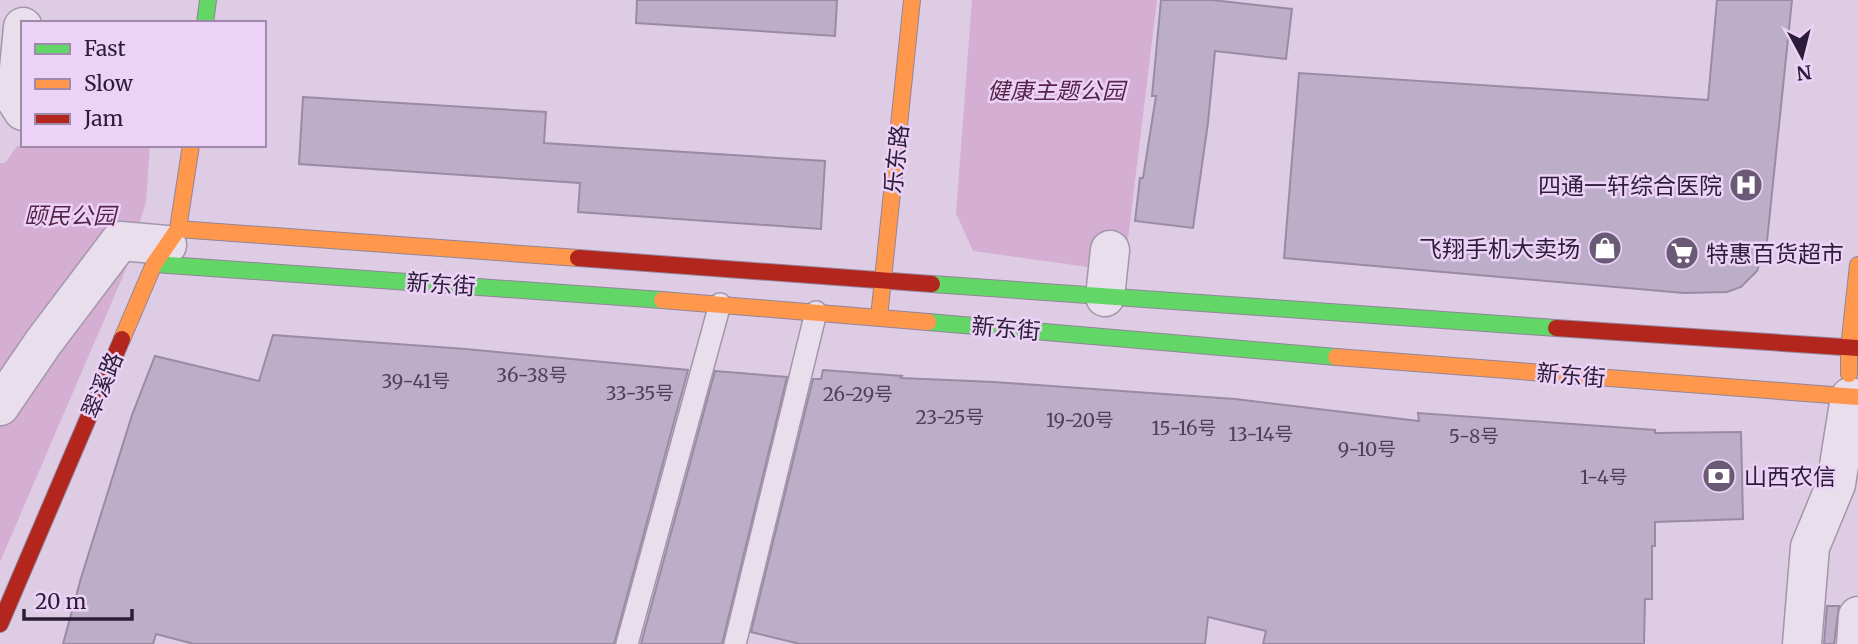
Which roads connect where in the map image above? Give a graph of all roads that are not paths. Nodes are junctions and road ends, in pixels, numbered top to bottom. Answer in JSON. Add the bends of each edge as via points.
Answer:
{"nodes":[{"id":1,"x":208,"y":0,"type":"edge"},
{"id":2,"x":912,"y":0,"type":"edge"},
{"id":3,"x":19,"y":14,"type":"edge"},
{"id":4,"x":205,"y":21,"type":"edge"},
{"id":5,"x":21,"y":108,"type":"edge"},
{"id":6,"x":191,"y":147,"type":"edge"},
{"id":7,"x":166,"y":246,"type":"junction"},
{"id":8,"x":1110,"y":250,"type":"dead end"},
{"id":9,"x":1858,"y":265,"type":"edge"},
{"id":10,"x":883,"y":281,"type":"junction"},
{"id":11,"x":1105,"y":297,"type":"junction"},
{"id":12,"x":720,"y":304,"type":"junction"},
{"id":13,"x":816,"y":312,"type":"junction"},
{"id":14,"x":880,"y":317,"type":"junction"},
{"id":15,"x":1853,"y":348,"type":"edge"},
{"id":16,"x":1854,"y":397,"type":"edge"},
{"id":17,"x":0,"y":406,"type":"edge"},
{"id":18,"x":1858,"y":498,"type":"edge"},
{"id":19,"x":1858,"y":616,"type":"edge"},
{"id":20,"x":0,"y":624,"type":"edge"},
{"id":21,"x":627,"y":644,"type":"edge"},
{"id":22,"x":735,"y":644,"type":"edge"},
{"id":23,"x":1802,"y":644,"type":"edge"},
{"id":24,"x":1856,"y":644,"type":"edge"}],
"edges":[{"from":1,"to":4,"type":"main road"},
{"from":2,"to":10,"type":"main road","name":"乐东路"},
{"from":3,"to":5,"type":"street","via":[[16,100]]},
{"from":6,"to":7,"type":"main road","name":"翠溪路"},
{"from":7,"to":10,"type":"main road","name":"新东街"},
{"from":7,"to":12,"type":"main road","name":"新东街"},
{"from":7,"to":17,"type":"street","via":[[120,241]]},
{"from":7,"to":20,"type":"main road","name":"翠溪路"},
{"from":8,"to":11,"type":"street"},
{"from":9,"to":15,"type":"main road"},
{"from":10,"to":11,"type":"main road","name":"新东街"},
{"from":10,"to":14,"type":"main road","name":"乐东路"},
{"from":11,"to":15,"type":"main road","name":"新东街"},
{"from":12,"to":13,"type":"main road","name":"新东街"},
{"from":12,"to":21,"type":"lane"},
{"from":13,"to":14,"type":"main road","name":"新东街"},
{"from":13,"to":22,"type":"lane"},
{"from":14,"to":16,"type":"main road","name":"新东街"},
{"from":15,"to":16,"type":"main road"},
{"from":16,"to":18,"type":"street"},
{"from":16,"to":23,"type":"street","via":[[1836,484],[1810,547]]},
{"from":19,"to":24,"type":"street"}]}
